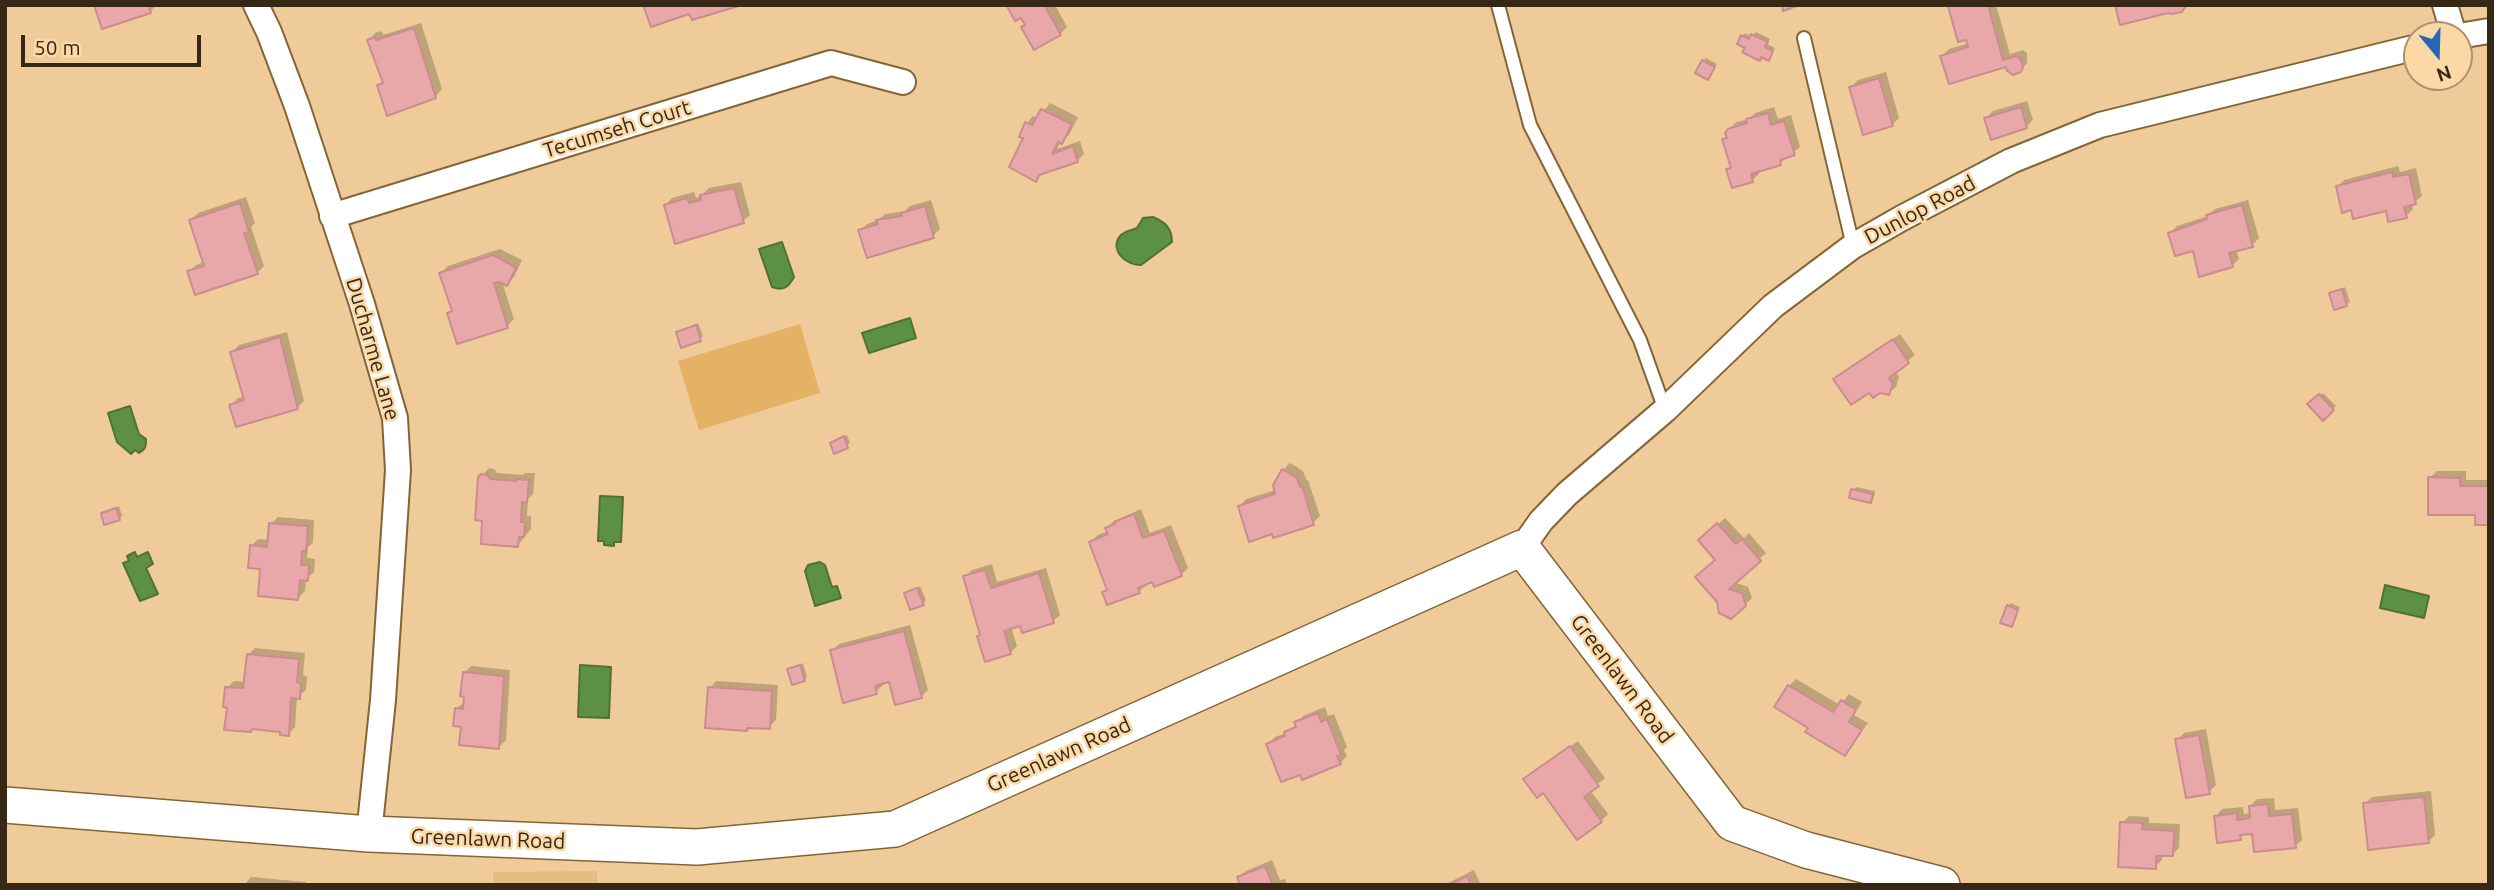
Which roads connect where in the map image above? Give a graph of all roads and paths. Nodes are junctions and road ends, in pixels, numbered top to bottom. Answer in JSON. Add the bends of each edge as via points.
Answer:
{"nodes":[{"id":1,"x":256,"y":5,"type":"edge"},
{"id":2,"x":1497,"y":5,"type":"edge"},
{"id":3,"x":1804,"y":38,"type":"dead end"},
{"id":4,"x":2403,"y":50,"type":"edge"},
{"id":5,"x":904,"y":82,"type":"dead end"},
{"id":6,"x":332,"y":216,"type":"junction"},
{"id":7,"x":1853,"y":246,"type":"junction"},
{"id":8,"x":1665,"y":410,"type":"junction"},
{"id":9,"x":1522,"y":548,"type":"junction"},
{"id":10,"x":5,"y":805,"type":"edge"},
{"id":11,"x":369,"y":834,"type":"junction"},
{"id":12,"x":1942,"y":885,"type":"edge"}],
"edges":[{"from":1,"to":6,"type":"street","name":"Ducharme Lane","via":[[297,106]]},
{"from":2,"to":8,"type":"lane","via":[[1530,125],[1640,340]]},
{"from":3,"to":7,"type":"lane"},
{"from":4,"to":7,"type":"street","name":"Dunlop Road","via":[[2100,125],[2011,161]]},
{"from":5,"to":6,"type":"street","name":"Tecumseh Court","via":[[831,63]]},
{"from":6,"to":11,"type":"street","name":"Ducharme Lane","via":[[384,377],[394,418],[398,470]]},
{"from":7,"to":8,"type":"street","name":"Dunlop Road","via":[[1773,306]]},
{"from":8,"to":9,"type":"street","name":"Dunlop Road","via":[[1567,494]]},
{"from":9,"to":11,"type":"main road","name":"Greenlawn Road","via":[[895,829],[697,847]]},
{"from":9,"to":12,"type":"main road","name":"Greenlawn Road","via":[[1732,823],[1805,850]]},
{"from":10,"to":11,"type":"main road","name":"Greenlawn Road"}]}
